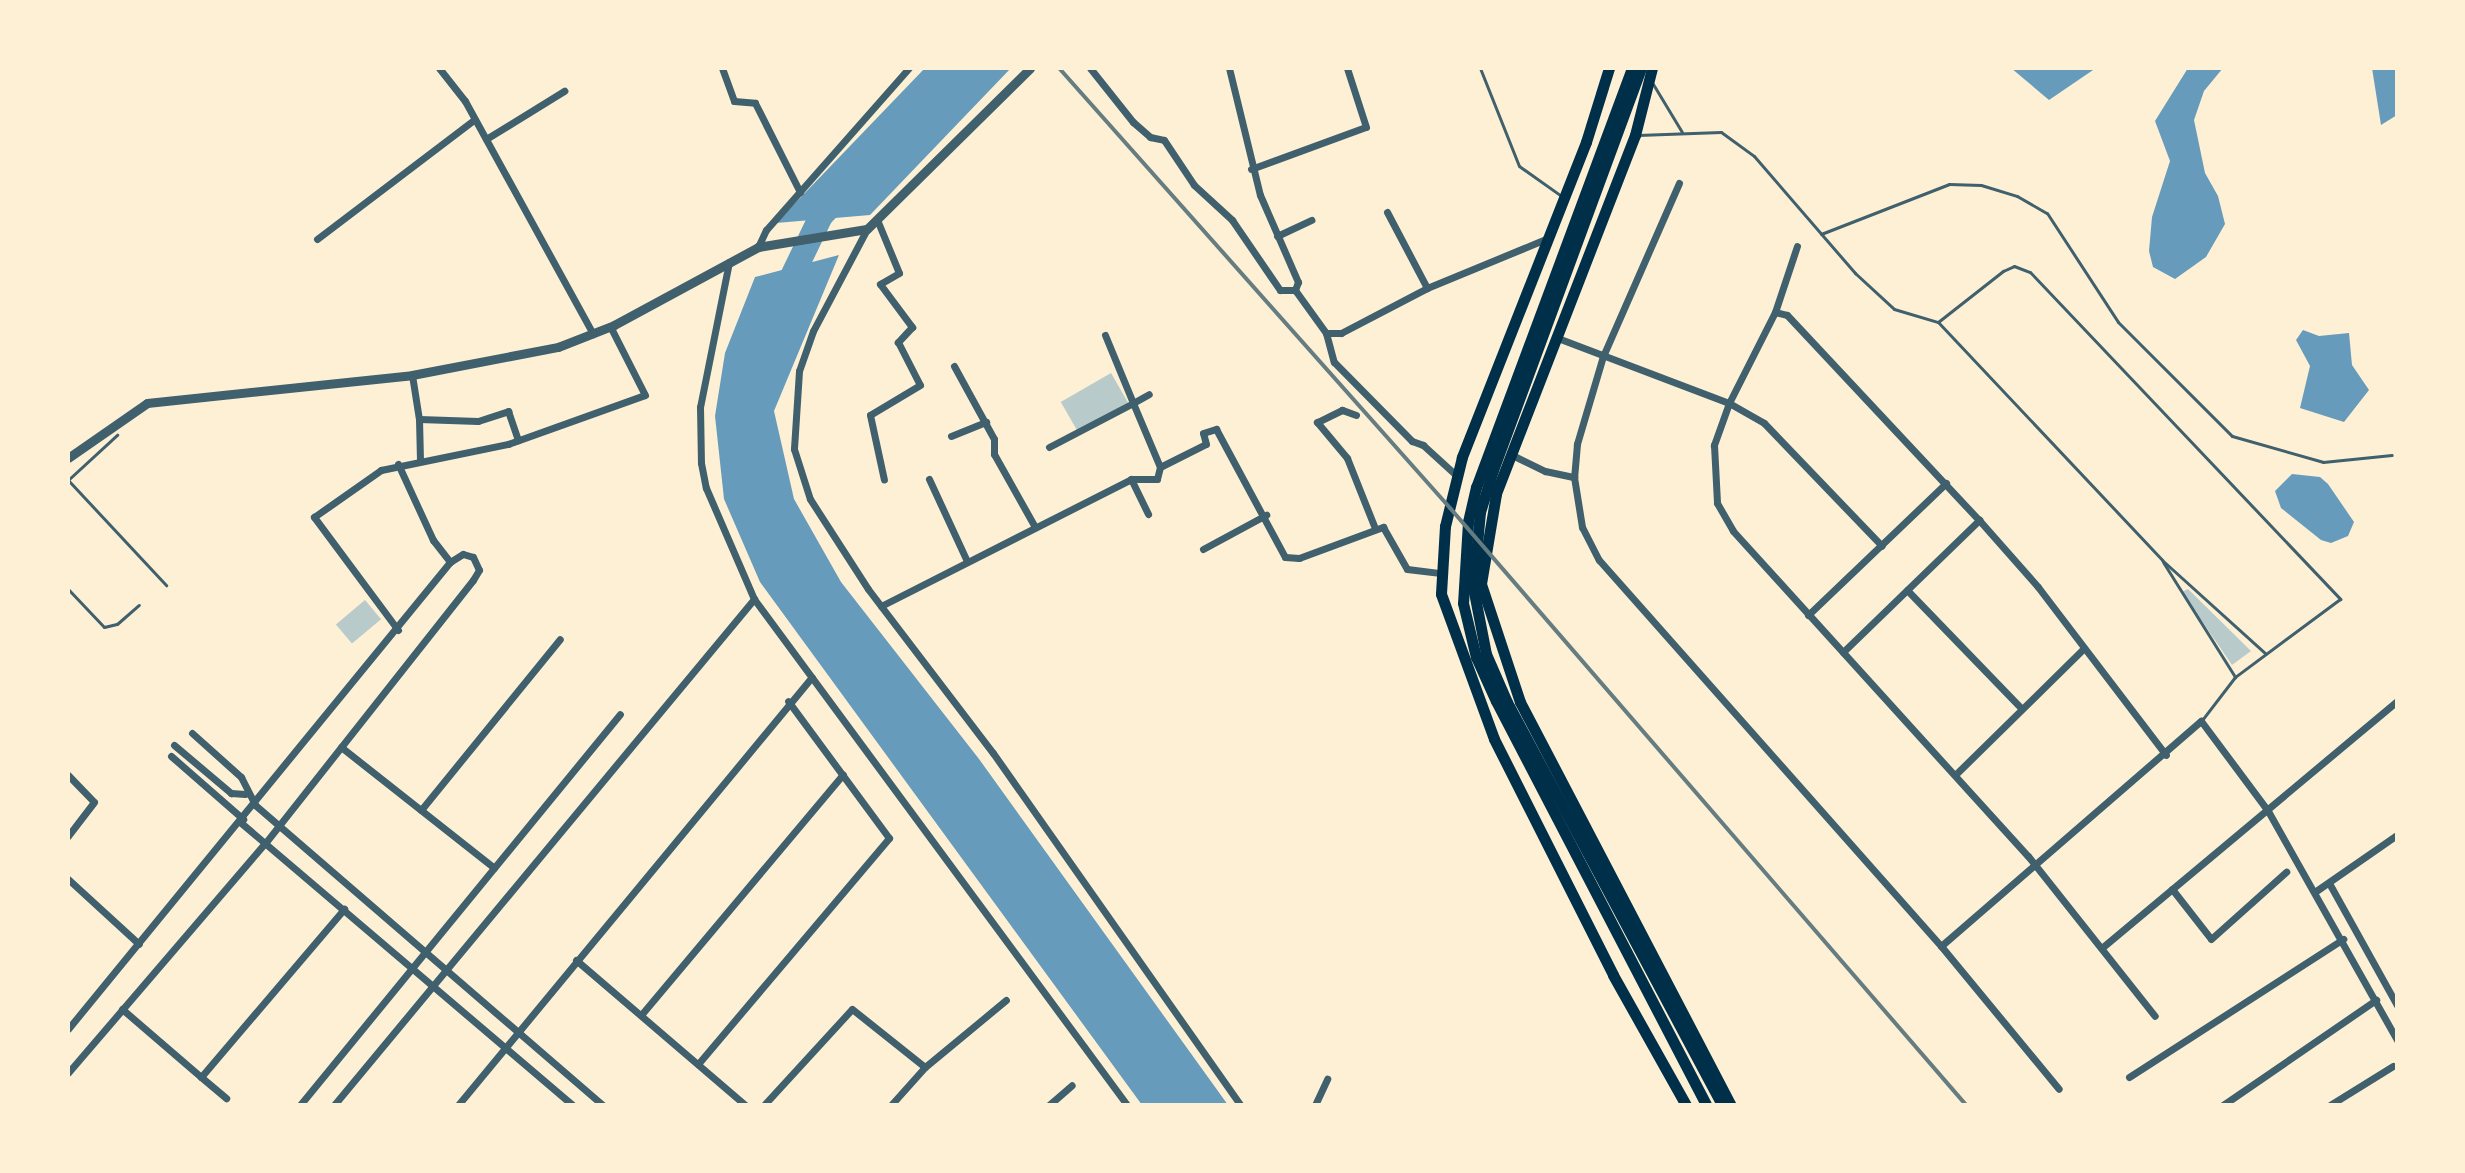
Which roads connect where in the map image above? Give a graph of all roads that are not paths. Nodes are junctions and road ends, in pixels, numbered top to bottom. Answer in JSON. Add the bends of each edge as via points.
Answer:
{"nodes":[{"id":1,"x":439,"y":68,"type":"edge"},
{"id":2,"x":722,"y":68,"type":"edge"},
{"id":3,"x":909,"y":68,"type":"edge"},
{"id":4,"x":1030,"y":68,"type":"edge"},
{"id":5,"x":1090,"y":68,"type":"edge"},
{"id":6,"x":1229,"y":68,"type":"edge"},
{"id":7,"x":1347,"y":68,"type":"edge"},
{"id":8,"x":1480,"y":68,"type":"edge"},
{"id":9,"x":1609,"y":68,"type":"edge"},
{"id":10,"x":1632,"y":68,"type":"edge"},
{"id":11,"x":1641,"y":68,"type":"edge"},
{"id":12,"x":1651,"y":74,"type":"edge"},
{"id":13,"x":564,"y":91,"type":"dead end"},
{"id":14,"x":475,"y":119,"type":"junction"},
{"id":15,"x":1682,"y":132,"type":"junction"},
{"id":16,"x":1635,"y":135,"type":"junction"},
{"id":17,"x":486,"y":139,"type":"junction"},
{"id":18,"x":1251,"y":169,"type":"junction"},
{"id":19,"x":1679,"y":183,"type":"dead end"},
{"id":20,"x":800,"y":192,"type":"junction"},
{"id":21,"x":1563,"y":199,"type":"junction"},
{"id":22,"x":1387,"y":212,"type":"dead end"},
{"id":23,"x":1311,"y":220,"type":"dead end"},
{"id":24,"x":878,"y":222,"type":"junction"},
{"id":25,"x":867,"y":229,"type":"junction"},
{"id":26,"x":1821,"y":234,"type":"junction"},
{"id":27,"x":1277,"y":236,"type":"junction"},
{"id":28,"x":317,"y":239,"type":"dead end"},
{"id":29,"x":1546,"y":239,"type":"junction"},
{"id":30,"x":1797,"y":246,"type":"dead end"},
{"id":31,"x":758,"y":247,"type":"junction"},
{"id":32,"x":1539,"y":256,"type":"junction"},
{"id":33,"x":729,"y":262,"type":"junction"},
{"id":34,"x":1580,"y":273,"type":"junction"},
{"id":35,"x":1427,"y":288,"type":"junction"},
{"id":36,"x":1295,"y":290,"type":"junction"},
{"id":37,"x":1775,"y":312,"type":"junction"},
{"id":38,"x":1938,"y":322,"type":"junction"},
{"id":39,"x":610,"y":326,"type":"junction"},
{"id":40,"x":1326,"y":333,"type":"junction"},
{"id":41,"x":593,"y":334,"type":"junction"},
{"id":42,"x":1105,"y":335,"type":"dead end"},
{"id":43,"x":1555,"y":337,"type":"junction"},
{"id":44,"x":1603,"y":356,"type":"junction"},
{"id":45,"x":954,"y":366,"type":"dead end"},
{"id":46,"x":412,"y":375,"type":"junction"},
{"id":47,"x":1149,"y":394,"type":"dead end"},
{"id":48,"x":1133,"y":403,"type":"junction"},
{"id":49,"x":1729,"y":403,"type":"junction"},
{"id":50,"x":1356,"y":415,"type":"dead end"},
{"id":51,"x":419,"y":419,"type":"junction"},
{"id":52,"x":986,"y":422,"type":"junction"},
{"id":53,"x":117,"y":435,"type":"dead end"},
{"id":54,"x":951,"y":436,"type":"dead end"},
{"id":55,"x":518,"y":440,"type":"junction"},
{"id":56,"x":1049,"y":447,"type":"dead end"},
{"id":57,"x":1510,"y":454,"type":"junction"},
{"id":58,"x":2392,"y":455,"type":"dead end"},
{"id":59,"x":68,"y":458,"type":"edge"},
{"id":60,"x":420,"y":459,"type":"junction"},
{"id":61,"x":398,"y":464,"type":"junction"},
{"id":62,"x":1160,"y":467,"type":"junction"},
{"id":63,"x":1457,"y":476,"type":"junction"},
{"id":64,"x":1574,"y":477,"type":"junction"},
{"id":65,"x":929,"y":479,"type":"dead end"},
{"id":66,"x":1131,"y":479,"type":"junction"},
{"id":67,"x":68,"y":480,"type":"edge"},
{"id":68,"x":884,"y":480,"type":"dead end"},
{"id":69,"x":1946,"y":483,"type":"junction"},
{"id":70,"x":1148,"y":514,"type":"dead end"},
{"id":71,"x":1266,"y":515,"type":"junction"},
{"id":72,"x":1979,"y":520,"type":"junction"},
{"id":73,"x":1374,"y":526,"type":"junction"},
{"id":74,"x":1035,"y":527,"type":"junction"},
{"id":75,"x":1882,"y":546,"type":"junction"},
{"id":76,"x":1203,"y":549,"type":"dead end"},
{"id":77,"x":966,"y":559,"type":"junction"},
{"id":78,"x":2162,"y":560,"type":"junction"},
{"id":79,"x":450,"y":562,"type":"junction"},
{"id":80,"x":1441,"y":573,"type":"junction"},
{"id":81,"x":166,"y":585,"type":"dead end"},
{"id":82,"x":68,"y":589,"type":"edge"},
{"id":83,"x":1907,"y":590,"type":"junction"},
{"id":84,"x":754,"y":599,"type":"junction"},
{"id":85,"x":139,"y":605,"type":"dead end"},
{"id":86,"x":881,"y":606,"type":"junction"},
{"id":87,"x":1808,"y":615,"type":"junction"},
{"id":88,"x":398,"y":630,"type":"junction"},
{"id":89,"x":560,"y":639,"type":"dead end"},
{"id":90,"x":2082,"y":650,"type":"junction"},
{"id":91,"x":1843,"y":652,"type":"junction"},
{"id":92,"x":2266,"y":654,"type":"junction"},
{"id":93,"x":812,"y":677,"type":"junction"},
{"id":94,"x":2235,"y":677,"type":"junction"},
{"id":95,"x":1513,"y":686,"type":"junction"},
{"id":96,"x":1474,"y":694,"type":"junction"},
{"id":97,"x":788,"y":701,"type":"junction"},
{"id":98,"x":2397,"y":701,"type":"edge"},
{"id":99,"x":2022,"y":709,"type":"junction"},
{"id":100,"x":620,"y":714,"type":"dead end"},
{"id":101,"x":2201,"y":721,"type":"junction"},
{"id":102,"x":1532,"y":724,"type":"junction"},
{"id":103,"x":192,"y":733,"type":"dead end"},
{"id":104,"x":1494,"y":739,"type":"junction"},
{"id":105,"x":174,"y":745,"type":"dead end"},
{"id":106,"x":341,"y":747,"type":"junction"},
{"id":107,"x":2166,"y":755,"type":"junction"},
{"id":108,"x":171,"y":756,"type":"dead end"},
{"id":109,"x":1957,"y":773,"type":"junction"},
{"id":110,"x":843,"y":774,"type":"junction"},
{"id":111,"x":68,"y":775,"type":"edge"},
{"id":112,"x":245,"y":794,"type":"junction"},
{"id":113,"x":255,"y":805,"type":"junction"},
{"id":114,"x":421,"y":810,"type":"junction"},
{"id":115,"x":2268,"y":811,"type":"junction"},
{"id":116,"x":242,"y":821,"type":"junction"},
{"id":117,"x":279,"y":825,"type":"junction"},
{"id":118,"x":2397,"y":835,"type":"edge"},
{"id":119,"x":68,"y":836,"type":"edge"},
{"id":120,"x":265,"y":843,"type":"junction"},
{"id":121,"x":2037,"y":866,"type":"junction"},
{"id":122,"x":494,"y":868,"type":"junction"},
{"id":123,"x":2286,"y":872,"type":"dead end"},
{"id":124,"x":68,"y":879,"type":"edge"},
{"id":125,"x":2329,"y":883,"type":"junction"},
{"id":126,"x":2172,"y":889,"type":"junction"},
{"id":127,"x":2316,"y":891,"type":"junction"},
{"id":128,"x":344,"y":909,"type":"junction"},
{"id":129,"x":2343,"y":939,"type":"junction"},
{"id":130,"x":139,"y":944,"type":"junction"},
{"id":131,"x":1941,"y":946,"type":"junction"},
{"id":132,"x":2104,"y":946,"type":"junction"},
{"id":133,"x":430,"y":951,"type":"junction"},
{"id":134,"x":576,"y":960,"type":"junction"},
{"id":135,"x":447,"y":965,"type":"junction"},
{"id":136,"x":416,"y":968,"type":"junction"},
{"id":137,"x":433,"y":982,"type":"junction"},
{"id":138,"x":1006,"y":1000,"type":"dead end"},
{"id":139,"x":2376,"y":1000,"type":"junction"},
{"id":140,"x":2397,"y":1005,"type":"edge"},
{"id":141,"x":122,"y":1009,"type":"junction"},
{"id":142,"x":641,"y":1015,"type":"junction"},
{"id":143,"x":2155,"y":1016,"type":"dead end"},
{"id":144,"x":68,"y":1029,"type":"edge"},
{"id":145,"x":518,"y":1030,"type":"junction"},
{"id":146,"x":2397,"y":1040,"type":"edge"},
{"id":147,"x":505,"y":1046,"type":"junction"},
{"id":148,"x":1682,"y":1047,"type":"junction"},
{"id":149,"x":698,"y":1064,"type":"junction"},
{"id":150,"x":2393,"y":1066,"type":"dead end"},
{"id":151,"x":925,"y":1067,"type":"junction"},
{"id":152,"x":68,"y":1073,"type":"edge"},
{"id":153,"x":201,"y":1077,"type":"junction"},
{"id":154,"x":2129,"y":1077,"type":"dead end"},
{"id":155,"x":1327,"y":1079,"type":"dead end"},
{"id":156,"x":1072,"y":1085,"type":"dead end"},
{"id":157,"x":2059,"y":1089,"type":"dead end"},
{"id":158,"x":226,"y":1098,"type":"dead end"},
{"id":159,"x":300,"y":1105,"type":"edge"},
{"id":160,"x":334,"y":1105,"type":"edge"},
{"id":161,"x":458,"y":1105,"type":"edge"},
{"id":162,"x":573,"y":1105,"type":"edge"},
{"id":163,"x":603,"y":1105,"type":"edge"},
{"id":164,"x":745,"y":1105,"type":"edge"},
{"id":165,"x":764,"y":1105,"type":"edge"},
{"id":166,"x":891,"y":1105,"type":"edge"},
{"id":167,"x":1049,"y":1105,"type":"edge"},
{"id":168,"x":1127,"y":1105,"type":"edge"},
{"id":169,"x":1240,"y":1105,"type":"edge"},
{"id":170,"x":1315,"y":1105,"type":"edge"},
{"id":171,"x":1686,"y":1105,"type":"edge"},
{"id":172,"x":1706,"y":1105,"type":"edge"},
{"id":173,"x":1722,"y":1105,"type":"edge"},
{"id":174,"x":1731,"y":1105,"type":"edge"},
{"id":175,"x":2223,"y":1105,"type":"edge"},
{"id":176,"x":2330,"y":1105,"type":"edge"}],
"edges":[{"from":1,"to":14,"type":"street"},
{"from":2,"to":20,"type":"street","via":[[734,101],[755,103]]},
{"from":3,"to":20,"type":"street"},
{"from":4,"to":24,"type":"street"},
{"from":5,"to":36,"type":"street","via":[[1133,122],[1150,137],[1164,140],[1194,185],[1232,220],[1277,287]]},
{"from":6,"to":18,"type":"street"},
{"from":7,"to":18,"type":"street","via":[[1366,127]]},
{"from":8,"to":21,"type":"lane","via":[[1519,166]]},
{"from":9,"to":21,"type":"highway"},
{"from":10,"to":148,"type":"highway","via":[[1476,487],[1468,522],[1463,603],[1476,657],[1496,701]]},
{"from":11,"to":148,"type":"highway","via":[[1493,470],[1480,512],[1473,587],[1486,654],[1507,702]]},
{"from":12,"to":15,"type":"lane"},
{"from":12,"to":16,"type":"highway"},
{"from":13,"to":17,"type":"street"},
{"from":14,"to":17,"type":"street"},
{"from":14,"to":28,"type":"street"},
{"from":15,"to":16,"type":"lane"},
{"from":15,"to":26,"type":"lane","via":[[1721,132],[1735,141]]},
{"from":16,"to":34,"type":"highway"},
{"from":17,"to":41,"type":"street"},
{"from":18,"to":27,"type":"street"},
{"from":19,"to":44,"type":"street"},
{"from":20,"to":31,"type":"street"},
{"from":21,"to":29,"type":"highway"},
{"from":22,"to":35,"type":"street"},
{"from":23,"to":27,"type":"street"},
{"from":24,"to":25,"type":"street"},
{"from":24,"to":68,"type":"street","via":[[899,273],[880,284],[912,327],[898,342],[920,385],[870,415]]},
{"from":25,"to":31,"type":"street"},
{"from":25,"to":86,"type":"street","via":[[813,331],[799,371],[794,449],[810,499]]},
{"from":26,"to":38,"type":"lane","via":[[1894,309]]},
{"from":26,"to":58,"type":"lane","via":[[1949,184],[1981,185],[2017,196],[2047,213],[2118,322],[2232,436],[2323,462]]},
{"from":27,"to":36,"type":"street","via":[[1298,282]]},
{"from":29,"to":32,"type":"highway"},
{"from":29,"to":35,"type":"street"},
{"from":30,"to":37,"type":"street"},
{"from":31,"to":33,"type":"street"},
{"from":32,"to":34,"type":"highway"},
{"from":32,"to":63,"type":"highway"},
{"from":33,"to":39,"type":"street"},
{"from":33,"to":84,"type":"street","via":[[700,407],[701,463],[706,488]]},
{"from":34,"to":43,"type":"highway"},
{"from":35,"to":40,"type":"street","via":[[1341,333]]},
{"from":36,"to":40,"type":"street"},
{"from":37,"to":49,"type":"street"},
{"from":37,"to":69,"type":"street","via":[[1785,313]]},
{"from":38,"to":78,"type":"lane"},
{"from":38,"to":92,"type":"lane","via":[[2003,271],[2014,266],[2030,272],[2340,599]]},
{"from":39,"to":41,"type":"street"},
{"from":39,"to":55,"type":"street","via":[[645,395]]},
{"from":40,"to":63,"type":"street","via":[[1334,362],[1412,441]]},
{"from":41,"to":46,"type":"street","via":[[548,349]]},
{"from":42,"to":48,"type":"street"},
{"from":43,"to":44,"type":"street"},
{"from":43,"to":57,"type":"highway"},
{"from":44,"to":49,"type":"street"},
{"from":44,"to":64,"type":"street","via":[[1577,444]]},
{"from":45,"to":52,"type":"street"},
{"from":46,"to":51,"type":"street"},
{"from":46,"to":59,"type":"street","via":[[147,403]]},
{"from":47,"to":48,"type":"street"},
{"from":48,"to":56,"type":"street"},
{"from":48,"to":62,"type":"street"},
{"from":49,"to":75,"type":"street","via":[[1764,423]]},
{"from":49,"to":87,"type":"street","via":[[1711,465],[1717,503],[1729,525]]},
{"from":50,"to":73,"type":"street","via":[[1342,410],[1317,422],[1347,458]]},
{"from":51,"to":55,"type":"street","via":[[478,421],[508,411]]},
{"from":51,"to":60,"type":"street"},
{"from":52,"to":54,"type":"street"},
{"from":52,"to":74,"type":"street","via":[[994,454]]},
{"from":53,"to":67,"type":"lane"},
{"from":55,"to":60,"type":"street"},
{"from":57,"to":64,"type":"street","via":[[1545,471]]},
{"from":57,"to":95,"type":"highway","via":[[1490,516],[1481,584]]},
{"from":60,"to":61,"type":"street"},
{"from":61,"to":79,"type":"street","via":[[433,540]]},
{"from":61,"to":88,"type":"street","via":[[364,478],[314,517]]},
{"from":62,"to":66,"type":"street","via":[[1157,479]]},
{"from":62,"to":71,"type":"street","via":[[1208,443],[1203,433],[1220,430]]},
{"from":63,"to":80,"type":"highway"},
{"from":64,"to":131,"type":"street","via":[[1582,527],[1599,560]]},
{"from":65,"to":77,"type":"street"},
{"from":66,"to":70,"type":"street"},
{"from":66,"to":74,"type":"street"},
{"from":67,"to":81,"type":"lane"},
{"from":69,"to":72,"type":"street"},
{"from":69,"to":75,"type":"street"},
{"from":71,"to":73,"type":"street","via":[[1290,560]]},
{"from":71,"to":76,"type":"street"},
{"from":72,"to":83,"type":"street"},
{"from":72,"to":90,"type":"street","via":[[2038,587]]},
{"from":73,"to":80,"type":"street","via":[[1391,534],[1407,569]]},
{"from":74,"to":77,"type":"street"},
{"from":75,"to":87,"type":"street"},
{"from":77,"to":86,"type":"street"},
{"from":78,"to":92,"type":"lane"},
{"from":78,"to":94,"type":"lane"},
{"from":79,"to":88,"type":"street"},
{"from":79,"to":106,"type":"street","via":[[468,554],[476,560],[477,575]]},
{"from":80,"to":96,"type":"highway","via":[[1441,594]]},
{"from":82,"to":85,"type":"lane","via":[[104,627],[117,624]]},
{"from":83,"to":91,"type":"street"},
{"from":83,"to":99,"type":"street"},
{"from":84,"to":93,"type":"street"},
{"from":84,"to":135,"type":"street"},
{"from":86,"to":169,"type":"street","via":[[993,753]]},
{"from":87,"to":91,"type":"street"},
{"from":88,"to":113,"type":"street"},
{"from":89,"to":114,"type":"street"},
{"from":90,"to":99,"type":"street"},
{"from":90,"to":107,"type":"street"},
{"from":91,"to":109,"type":"street"},
{"from":92,"to":94,"type":"lane"},
{"from":93,"to":97,"type":"street"},
{"from":93,"to":168,"type":"street"},
{"from":94,"to":101,"type":"lane"},
{"from":95,"to":96,"type":"highway","via":[[1496,699]]},
{"from":95,"to":102,"type":"highway"},
{"from":96,"to":104,"type":"highway"},
{"from":97,"to":110,"type":"street"},
{"from":97,"to":134,"type":"street"},
{"from":98,"to":115,"type":"street"},
{"from":99,"to":109,"type":"street"},
{"from":100,"to":122,"type":"street"},
{"from":101,"to":107,"type":"street"},
{"from":101,"to":115,"type":"street"},
{"from":102,"to":104,"type":"highway","via":[[1508,719]]},
{"from":102,"to":174,"type":"highway"},
{"from":103,"to":112,"type":"street","via":[[241,777]]},
{"from":104,"to":171,"type":"highway","via":[[1613,975]]},
{"from":105,"to":112,"type":"street","via":[[231,793]]},
{"from":106,"to":114,"type":"street"},
{"from":106,"to":117,"type":"street"},
{"from":107,"to":121,"type":"street"},
{"from":108,"to":116,"type":"street"},
{"from":109,"to":121,"type":"street"},
{"from":110,"to":142,"type":"street"},
{"from":110,"to":149,"type":"street","via":[[888,833],[888,841]]},
{"from":111,"to":119,"type":"street","via":[[94,802]]},
{"from":112,"to":113,"type":"street"},
{"from":113,"to":116,"type":"street"},
{"from":113,"to":117,"type":"street"},
{"from":114,"to":122,"type":"street"},
{"from":115,"to":126,"type":"street"},
{"from":115,"to":127,"type":"street"},
{"from":116,"to":120,"type":"street"},
{"from":116,"to":130,"type":"street"},
{"from":117,"to":120,"type":"street"},
{"from":117,"to":133,"type":"street"},
{"from":118,"to":125,"type":"street"},
{"from":120,"to":128,"type":"street"},
{"from":120,"to":141,"type":"street"},
{"from":121,"to":131,"type":"street"},
{"from":121,"to":132,"type":"street"},
{"from":122,"to":133,"type":"street"},
{"from":123,"to":126,"type":"street","via":[[2211,939]]},
{"from":124,"to":130,"type":"street"},
{"from":125,"to":127,"type":"street"},
{"from":125,"to":140,"type":"street"},
{"from":126,"to":132,"type":"street"},
{"from":127,"to":129,"type":"street"},
{"from":128,"to":136,"type":"street"},
{"from":128,"to":153,"type":"street"},
{"from":129,"to":139,"type":"street"},
{"from":129,"to":154,"type":"street"},
{"from":130,"to":144,"type":"street"},
{"from":131,"to":157,"type":"street"},
{"from":132,"to":143,"type":"street"},
{"from":133,"to":135,"type":"street"},
{"from":133,"to":136,"type":"street"},
{"from":134,"to":142,"type":"street"},
{"from":134,"to":145,"type":"street"},
{"from":135,"to":137,"type":"street"},
{"from":135,"to":145,"type":"street"},
{"from":136,"to":137,"type":"street"},
{"from":136,"to":159,"type":"street"},
{"from":137,"to":147,"type":"street"},
{"from":137,"to":160,"type":"street"},
{"from":138,"to":151,"type":"street"},
{"from":139,"to":146,"type":"street"},
{"from":139,"to":175,"type":"street"},
{"from":141,"to":152,"type":"street"},
{"from":141,"to":153,"type":"street"},
{"from":142,"to":149,"type":"street"},
{"from":145,"to":147,"type":"street"},
{"from":145,"to":163,"type":"street"},
{"from":147,"to":161,"type":"street"},
{"from":147,"to":162,"type":"street"},
{"from":148,"to":172,"type":"highway"},
{"from":148,"to":173,"type":"highway"},
{"from":149,"to":164,"type":"street"},
{"from":150,"to":176,"type":"street"},
{"from":151,"to":165,"type":"street","via":[[852,1009]]},
{"from":151,"to":166,"type":"street"},
{"from":153,"to":158,"type":"street"},
{"from":155,"to":170,"type":"street"},
{"from":156,"to":167,"type":"street"}]}
